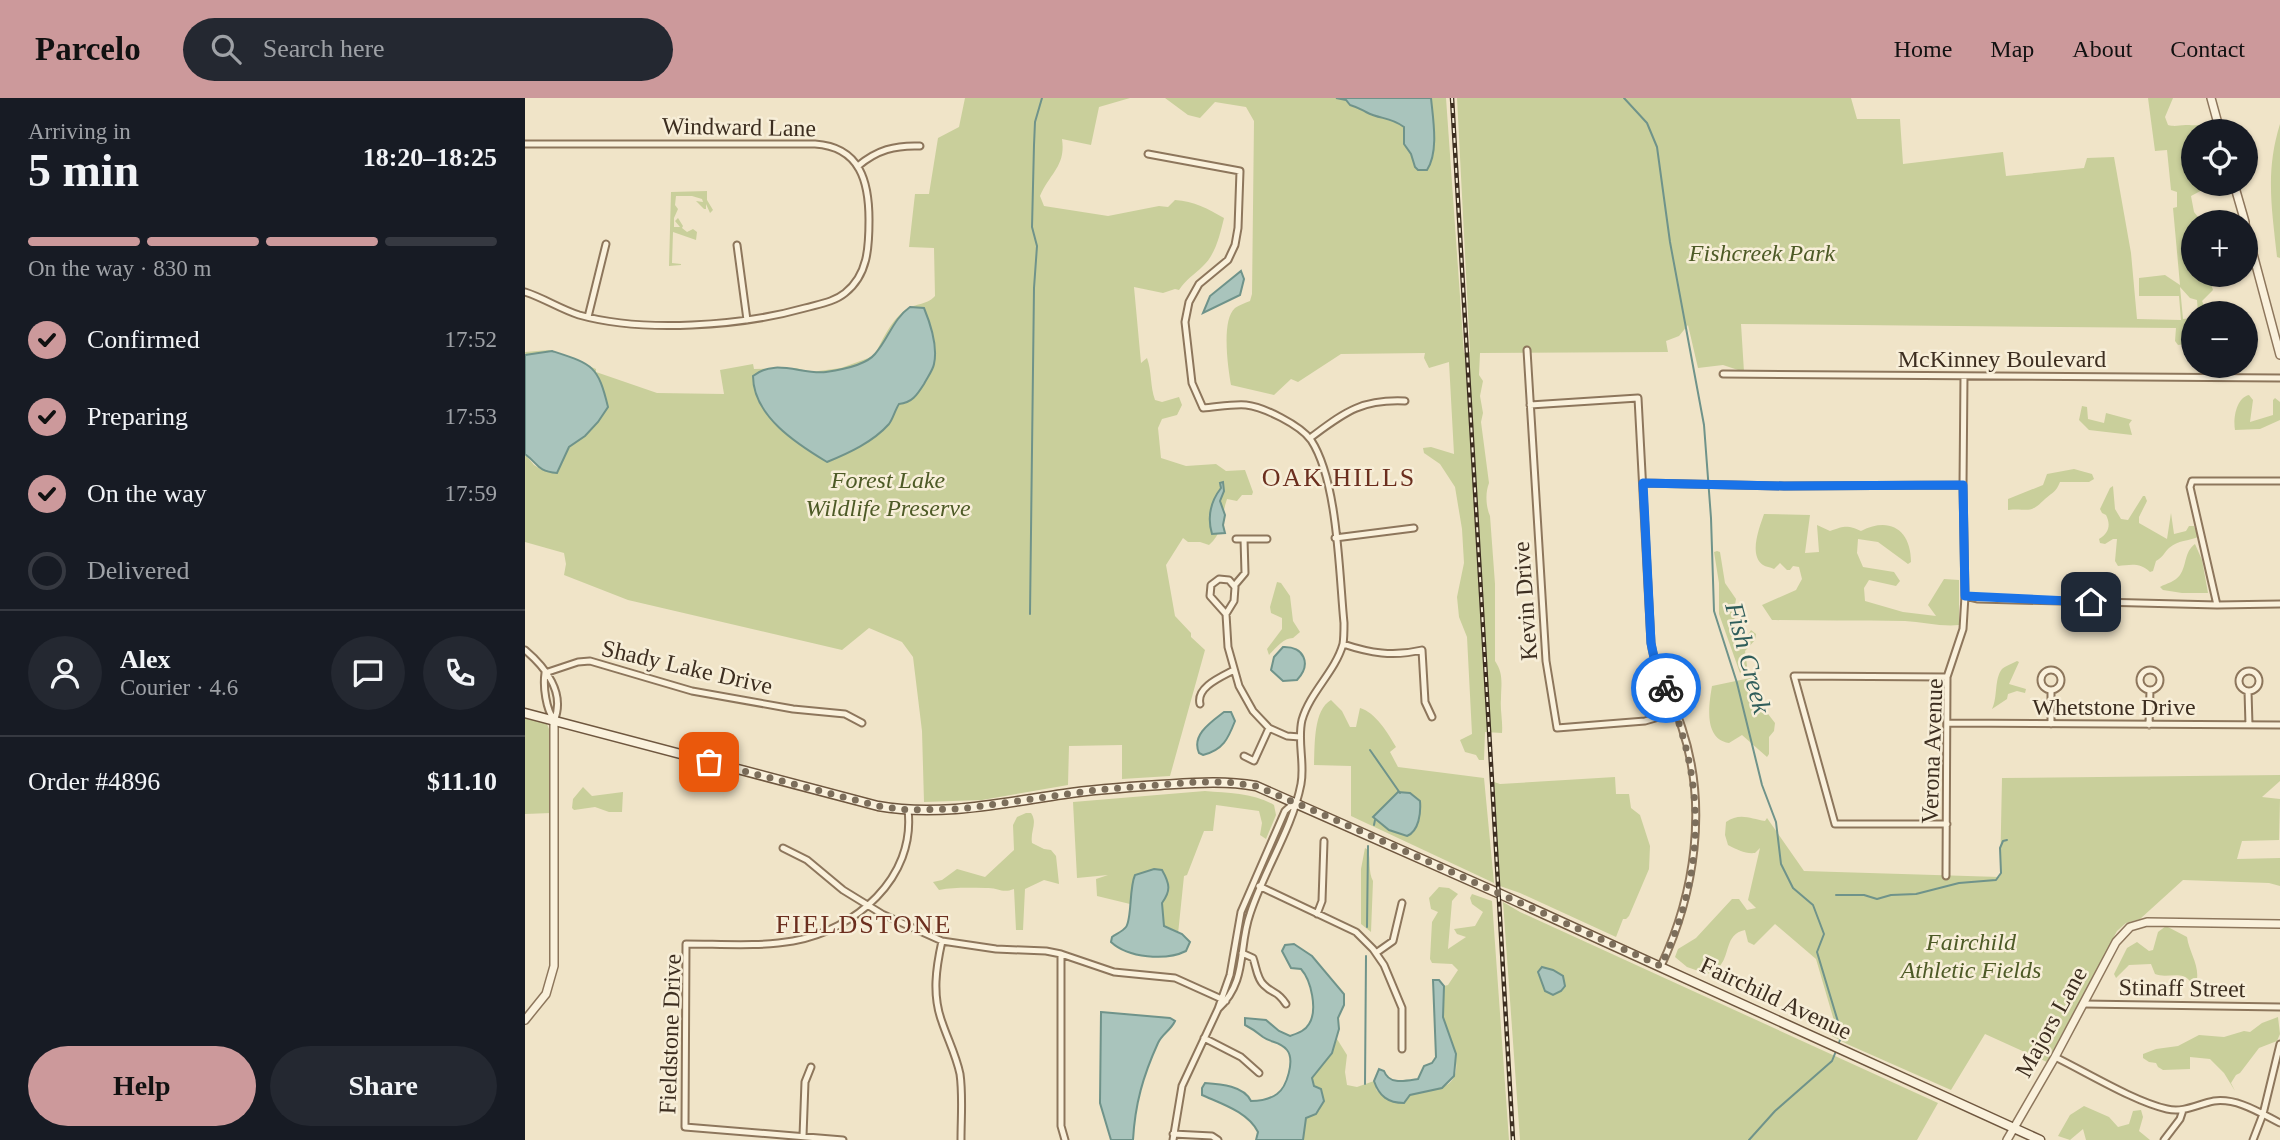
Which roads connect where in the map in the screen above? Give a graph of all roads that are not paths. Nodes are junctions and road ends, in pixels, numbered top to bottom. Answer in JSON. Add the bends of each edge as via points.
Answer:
{"nodes":[{"id":1,"x":2211,"y":98,"type":"edge"},
{"id":2,"x":2217,"y":119,"type":"edge"},
{"id":3,"x":525,"y":144,"type":"edge"},
{"id":4,"x":920,"y":146,"type":"dead end"},
{"id":5,"x":1148,"y":154,"type":"dead end"},
{"id":6,"x":858,"y":166,"type":"junction"},
{"id":7,"x":606,"y":244,"type":"dead end"},
{"id":8,"x":737,"y":246,"type":"dead end"},
{"id":9,"x":2258,"y":272,"type":"edge"},
{"id":10,"x":525,"y":292,"type":"edge"},
{"id":11,"x":588,"y":317,"type":"junction"},
{"id":12,"x":747,"y":320,"type":"junction"},
{"id":13,"x":1527,"y":350,"type":"dead end"},
{"id":14,"x":2280,"y":355,"type":"edge"},
{"id":15,"x":1723,"y":374,"type":"dead end"},
{"id":16,"x":1964,"y":376,"type":"junction"},
{"id":17,"x":2280,"y":379,"type":"edge"},
{"id":18,"x":1405,"y":401,"type":"dead end"},
{"id":19,"x":1530,"y":405,"type":"junction"},
{"id":20,"x":1310,"y":438,"type":"junction"},
{"id":21,"x":2280,"y":481,"type":"edge"},
{"id":22,"x":1643,"y":483,"type":"junction"},
{"id":23,"x":1963,"y":485,"type":"junction"},
{"id":24,"x":1414,"y":528,"type":"dead end"},
{"id":25,"x":1335,"y":538,"type":"junction"},
{"id":26,"x":1236,"y":539,"type":"dead end"},
{"id":27,"x":1244,"y":539,"type":"junction"},
{"id":28,"x":1268,"y":539,"type":"dead end"},
{"id":29,"x":1234,"y":586,"type":"junction"},
{"id":30,"x":1965,"y":596,"type":"junction"},
{"id":31,"x":2280,"y":604,"type":"edge"},
{"id":32,"x":2217,"y":605,"type":"junction"},
{"id":33,"x":1226,"y":614,"type":"junction"},
{"id":34,"x":1343,"y":644,"type":"junction"},
{"id":35,"x":525,"y":650,"type":"edge"},
{"id":36,"x":1234,"y":670,"type":"junction"},
{"id":37,"x":545,"y":673,"type":"junction"},
{"id":38,"x":1947,"y":677,"type":"junction"},
{"id":39,"x":2051,"y":690,"type":"dead end"},
{"id":40,"x":2150,"y":690,"type":"dead end"},
{"id":41,"x":2248,"y":691,"type":"dead end"},
{"id":42,"x":1200,"y":704,"type":"dead end"},
{"id":43,"x":1677,"y":712,"type":"junction"},
{"id":44,"x":525,"y":713,"type":"edge"},
{"id":45,"x":1431,"y":717,"type":"dead end"},
{"id":46,"x":554,"y":721,"type":"junction"},
{"id":47,"x":862,"y":723,"type":"dead end"},
{"id":48,"x":1948,"y":723,"type":"junction"},
{"id":49,"x":2051,"y":724,"type":"junction"},
{"id":50,"x":2150,"y":725,"type":"junction"},
{"id":51,"x":2249,"y":725,"type":"junction"},
{"id":52,"x":2280,"y":725,"type":"edge"},
{"id":53,"x":1269,"y":727,"type":"junction"},
{"id":54,"x":1300,"y":737,"type":"junction"},
{"id":55,"x":1244,"y":756,"type":"dead end"},
{"id":56,"x":1295,"y":802,"type":"junction"},
{"id":57,"x":908,"y":810,"type":"junction"},
{"id":58,"x":1947,"y":824,"type":"junction"},
{"id":59,"x":1324,"y":841,"type":"dead end"},
{"id":60,"x":783,"y":848,"type":"dead end"},
{"id":61,"x":1947,"y":876,"type":"dead end"},
{"id":62,"x":1253,"y":884,"type":"junction"},
{"id":63,"x":1262,"y":887,"type":"junction"},
{"id":64,"x":1402,"y":903,"type":"dead end"},
{"id":65,"x":868,"y":906,"type":"junction"},
{"id":66,"x":1317,"y":914,"type":"junction"},
{"id":67,"x":2280,"y":924,"type":"edge"},
{"id":68,"x":942,"y":941,"type":"junction"},
{"id":69,"x":1376,"y":953,"type":"junction"},
{"id":70,"x":1061,"y":954,"type":"junction"},
{"id":71,"x":1243,"y":954,"type":"junction"},
{"id":72,"x":1661,"y":966,"type":"junction"},
{"id":73,"x":1223,"y":1000,"type":"junction"},
{"id":74,"x":1286,"y":1004,"type":"dead end"},
{"id":75,"x":2084,"y":1004,"type":"junction"},
{"id":76,"x":2280,"y":1007,"type":"edge"},
{"id":77,"x":525,"y":1020,"type":"edge"},
{"id":78,"x":1204,"y":1038,"type":"junction"},
{"id":79,"x":2280,"y":1044,"type":"edge"},
{"id":80,"x":1402,"y":1049,"type":"dead end"},
{"id":81,"x":2055,"y":1057,"type":"junction"},
{"id":82,"x":811,"y":1067,"type":"dead end"},
{"id":83,"x":1259,"y":1073,"type":"dead end"},
{"id":84,"x":2183,"y":1110,"type":"junction"},
{"id":85,"x":2263,"y":1114,"type":"junction"},
{"id":86,"x":2280,"y":1123,"type":"edge"},
{"id":87,"x":2014,"y":1127,"type":"junction"},
{"id":88,"x":803,"y":1136,"type":"junction"},
{"id":89,"x":1173,"y":1137,"type":"edge"},
{"id":90,"x":843,"y":1140,"type":"edge"},
{"id":91,"x":961,"y":1140,"type":"edge"},
{"id":92,"x":1065,"y":1140,"type":"edge"},
{"id":93,"x":1218,"y":1140,"type":"edge"},
{"id":94,"x":2007,"y":1140,"type":"edge"},
{"id":95,"x":2040,"y":1140,"type":"edge"},
{"id":96,"x":2164,"y":1140,"type":"edge"},
{"id":97,"x":2253,"y":1140,"type":"edge"}],
"edges":[{"from":1,"to":2,"type":"street"},
{"from":3,"to":6,"type":"street","name":"Windward Lane","via":[[821,144],[837,149]]},
{"from":4,"to":6,"type":"street","via":[[887,149]]},
{"from":5,"to":20,"type":"street","via":[[1240,172],[1235,245],[1228,260],[1199,284],[1185,322],[1192,383],[1203,408],[1244,405],[1261,409]]},
{"from":6,"to":12,"type":"street","via":[[869,194],[869,245],[863,270],[843,295],[825,303]]},
{"from":7,"to":11,"type":"street"},
{"from":8,"to":12,"type":"street"},
{"from":9,"to":14,"type":"street"},
{"from":10,"to":11,"type":"street"},
{"from":11,"to":12,"type":"street","via":[[672,325]]},
{"from":13,"to":19,"type":"street","name":"Kevin Drive"},
{"from":15,"to":16,"type":"street","name":"McKinney Boulevard"},
{"from":16,"to":17,"type":"street","name":"McKinney Boulevard"},
{"from":16,"to":23,"type":"street","name":"Verona Avenue"},
{"from":18,"to":20,"type":"street","via":[[1376,401],[1344,412]]},
{"from":19,"to":22,"type":"street","via":[[1638,398]]},
{"from":19,"to":43,"type":"street","name":"Kevin Drive","via":[[1546,661],[1557,728],[1645,721]]},
{"from":20,"to":25,"type":"street","via":[[1331,492]]},
{"from":21,"to":32,"type":"street","via":[[2192,481]]},
{"from":22,"to":23,"type":"street"},
{"from":22,"to":43,"type":"street","via":[[1651,643]]},
{"from":23,"to":30,"type":"street","name":"Verona Avenue"},
{"from":24,"to":25,"type":"street"},
{"from":25,"to":34,"type":"street"},
{"from":26,"to":27,"type":"street"},
{"from":27,"to":28,"type":"street"},
{"from":27,"to":29,"type":"street","via":[[1245,573]]},
{"from":29,"to":33,"type":"street","via":[[1234,601]]},
{"from":29,"to":33,"type":"street","via":[[1224,579],[1211,585],[1210,596]]},
{"from":30,"to":32,"type":"street"},
{"from":30,"to":38,"type":"street","name":"Verona Avenue","via":[[1963,629]]},
{"from":31,"to":32,"type":"street"},
{"from":33,"to":36,"type":"street"},
{"from":34,"to":45,"type":"street","via":[[1370,653],[1422,650],[1425,702]]},
{"from":34,"to":54,"type":"street","via":[[1311,697]]},
{"from":35,"to":37,"type":"street"},
{"from":36,"to":42,"type":"street","via":[[1201,690]]},
{"from":36,"to":53,"type":"street","via":[[1253,711]]},
{"from":37,"to":46,"type":"street","via":[[548,711]]},
{"from":37,"to":47,"type":"street","name":"Shady Lake Drive","via":[[590,661],[692,691],[845,714]]},
{"from":38,"to":48,"type":"street","name":"Verona Avenue"},
{"from":38,"to":58,"type":"street","via":[[1794,676],[1835,824]]},
{"from":39,"to":49,"type":"street"},
{"from":40,"to":50,"type":"street"},
{"from":41,"to":51,"type":"street"},
{"from":43,"to":72,"type":"street","via":[[1693,776],[1695,837],[1682,912]]},
{"from":44,"to":46,"type":"main road","name":"Fairchild Avenue"},
{"from":46,"to":57,"type":"main road","name":"Fairchild Avenue"},
{"from":46,"to":77,"type":"street","via":[[554,966],[546,994]]},
{"from":48,"to":49,"type":"street","name":"Whetstone Drive"},
{"from":48,"to":58,"type":"street","name":"Verona Avenue"},
{"from":49,"to":50,"type":"street","name":"Whetstone Drive"},
{"from":50,"to":51,"type":"street","name":"Whetstone Drive"},
{"from":51,"to":52,"type":"street","name":"Whetstone Drive"},
{"from":53,"to":54,"type":"street"},
{"from":53,"to":55,"type":"street","via":[[1254,761]]},
{"from":54,"to":56,"type":"street","via":[[1301,785]]},
{"from":56,"to":57,"type":"main road","name":"Fairchild Avenue","via":[[1256,786],[1196,782],[960,809]]},
{"from":56,"to":62,"type":"street","via":[[1285,811]]},
{"from":56,"to":63,"type":"street"},
{"from":56,"to":72,"type":"main road","name":"Fairchild Avenue"},
{"from":57,"to":65,"type":"street","name":"Fieldstone Drive","via":[[908,834],[899,868]]},
{"from":58,"to":61,"type":"street","name":"Verona Avenue"},
{"from":59,"to":66,"type":"street","via":[[1322,901]]},
{"from":60,"to":65,"type":"street","via":[[807,860]]},
{"from":62,"to":63,"type":"street"},
{"from":62,"to":73,"type":"street","via":[[1241,912],[1235,959]]},
{"from":63,"to":66,"type":"street"},
{"from":63,"to":71,"type":"street","via":[[1249,916]]},
{"from":64,"to":69,"type":"street","via":[[1393,941]]},
{"from":65,"to":68,"type":"street"},
{"from":65,"to":88,"type":"street","name":"Fieldstone Drive","via":[[845,922],[796,941],[686,944],[685,1127]]},
{"from":66,"to":69,"type":"street","via":[[1356,932]]},
{"from":67,"to":75,"type":"street","name":"Majors Lane","via":[[2133,925],[2120,936]]},
{"from":68,"to":70,"type":"street"},
{"from":68,"to":91,"type":"street","via":[[936,993],[959,1072]]},
{"from":69,"to":80,"type":"street","via":[[1402,1008]]},
{"from":70,"to":73,"type":"street","via":[[1114,972],[1175,978]]},
{"from":70,"to":92,"type":"street","via":[[1061,1126]]},
{"from":71,"to":73,"type":"street","via":[[1238,977]]},
{"from":71,"to":74,"type":"street","via":[[1254,958],[1260,980]]},
{"from":72,"to":87,"type":"main road","name":"Fairchild Avenue"},
{"from":73,"to":78,"type":"street"},
{"from":75,"to":76,"type":"street","name":"Stinaff Street"},
{"from":75,"to":81,"type":"street","name":"Majors Lane"},
{"from":78,"to":83,"type":"street","via":[[1241,1057]]},
{"from":78,"to":89,"type":"street","via":[[1182,1087]]},
{"from":79,"to":85,"type":"street"},
{"from":81,"to":84,"type":"street","via":[[2151,1104]]},
{"from":81,"to":87,"type":"street","name":"Majors Lane"},
{"from":82,"to":88,"type":"street","via":[[805,1083]]},
{"from":84,"to":85,"type":"street","via":[[2223,1101]]},
{"from":84,"to":96,"type":"street"},
{"from":85,"to":86,"type":"street"},
{"from":85,"to":97,"type":"street"},
{"from":87,"to":94,"type":"street","name":"Majors Lane"},
{"from":87,"to":95,"type":"main road","name":"Fairchild Avenue"},
{"from":88,"to":90,"type":"street"},
{"from":89,"to":93,"type":"street","via":[[1212,1136]]}]}
